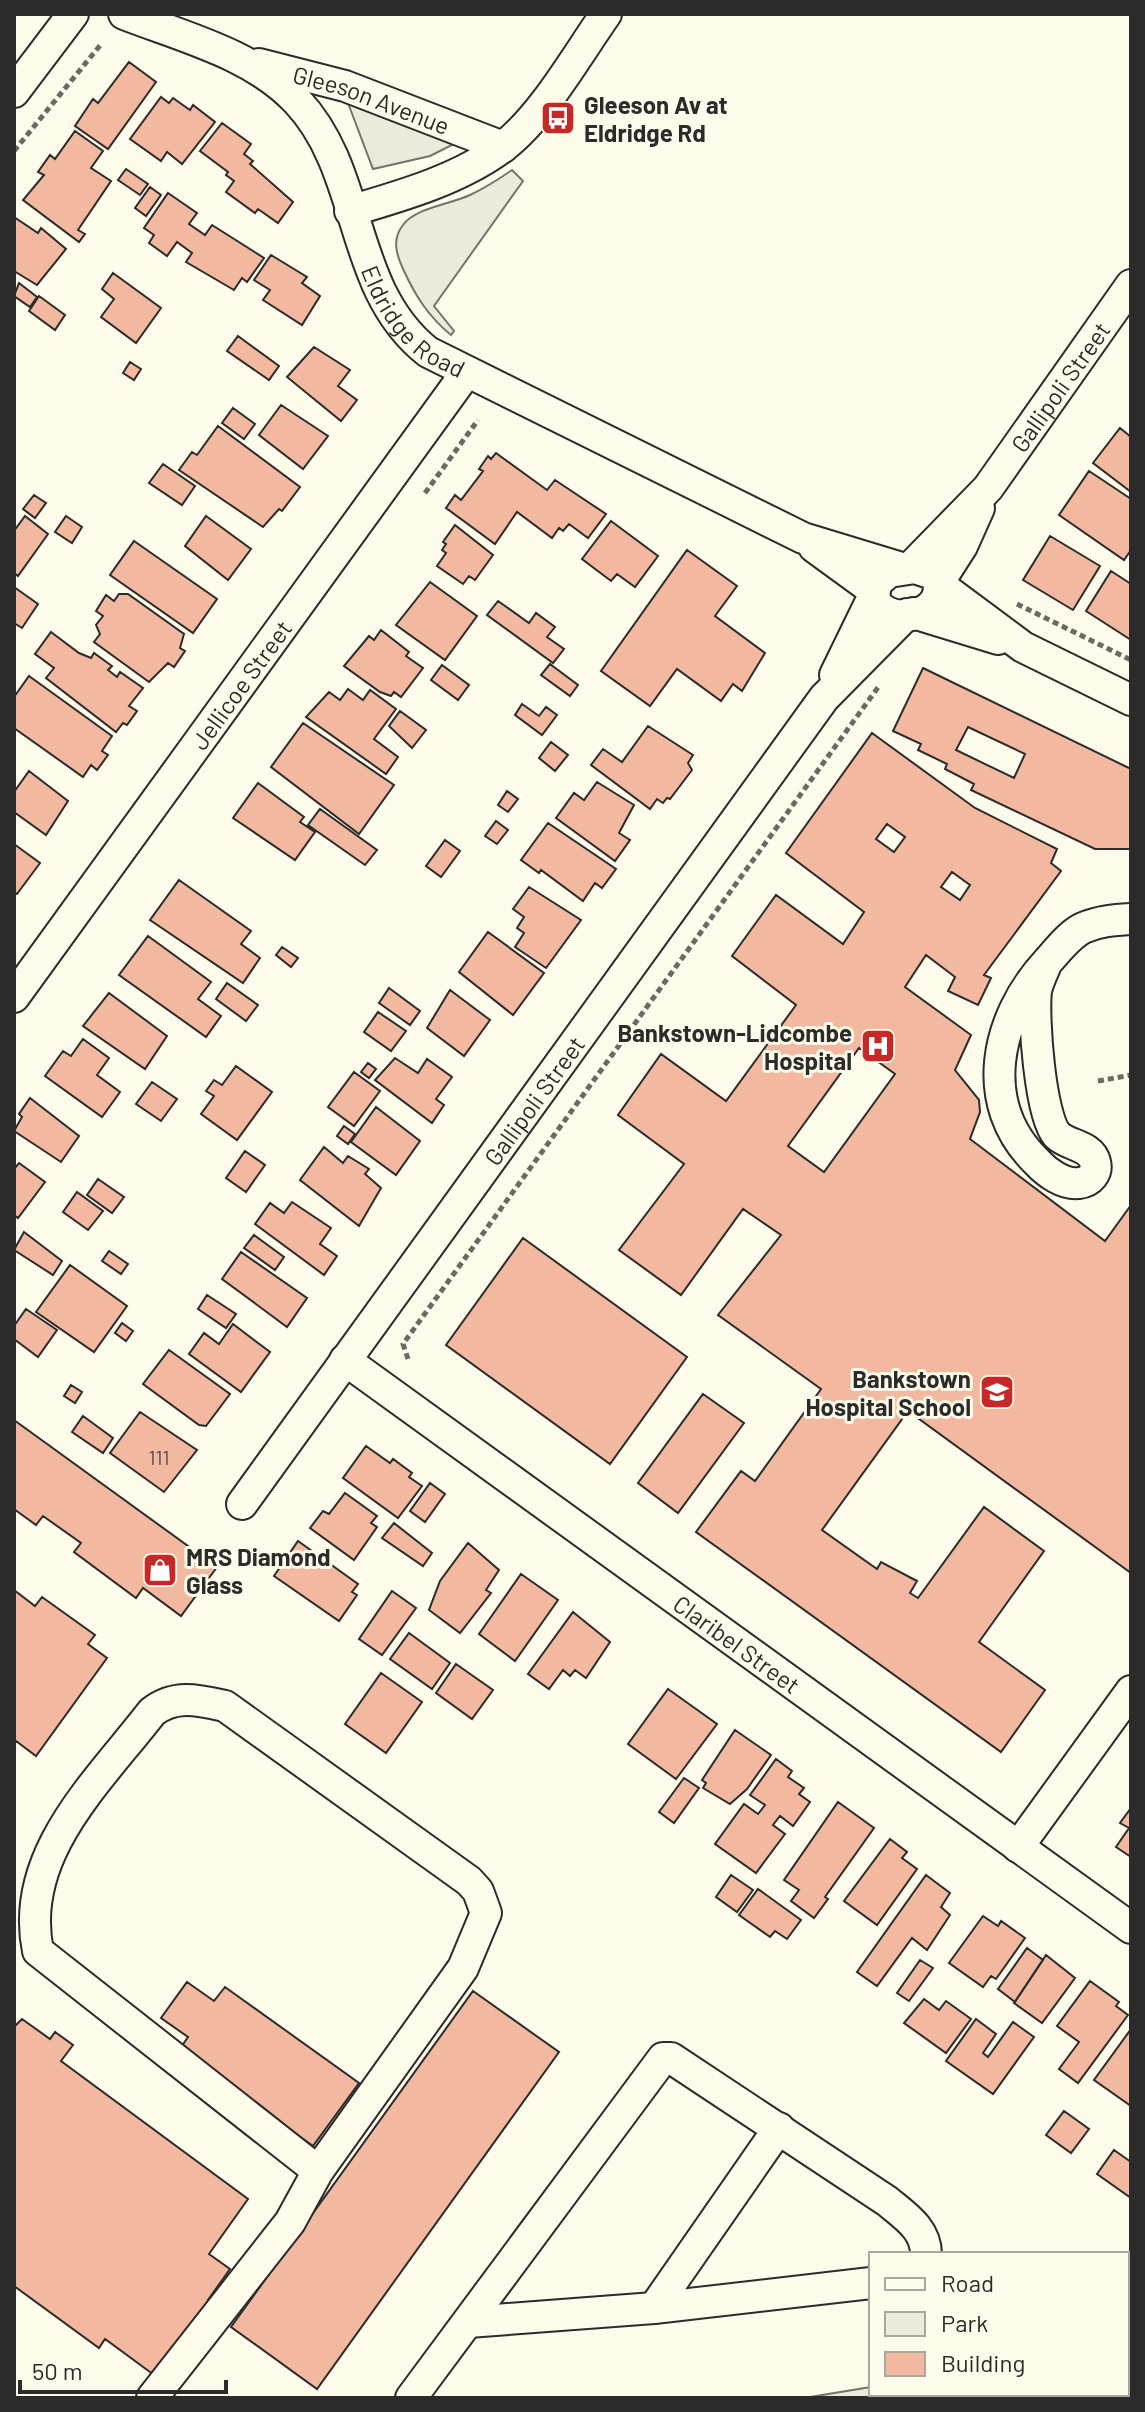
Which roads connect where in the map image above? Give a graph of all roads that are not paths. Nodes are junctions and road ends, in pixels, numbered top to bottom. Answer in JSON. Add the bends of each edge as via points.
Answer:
{"nodes":[{"id":1,"x":73,"y":14,"type":"edge"},
{"id":2,"x":124,"y":14,"type":"edge"},
{"id":3,"x":606,"y":14,"type":"edge"},
{"id":4,"x":237,"y":59,"type":"junction"},
{"id":5,"x":14,"y":92,"type":"edge"},
{"id":6,"x":503,"y":147,"type":"junction"},
{"id":7,"x":350,"y":211,"type":"junction"},
{"id":8,"x":1131,"y":285,"type":"edge"},
{"id":9,"x":466,"y":373,"type":"junction"},
{"id":10,"x":988,"y":488,"type":"junction"},
{"id":11,"x":803,"y":538,"type":"junction"},
{"id":12,"x":908,"y":569,"type":"junction"},
{"id":13,"x":940,"y":584,"type":"junction"},
{"id":14,"x":873,"y":592,"type":"junction"},
{"id":15,"x":910,"y":614,"type":"junction"},
{"id":16,"x":1023,"y":647,"type":"junction"},
{"id":17,"x":824,"y":698,"type":"junction"},
{"id":18,"x":1131,"y":700,"type":"edge"},
{"id":19,"x":1131,"y":919,"type":"edge"},
{"id":20,"x":1047,"y":962,"type":"junction"},
{"id":21,"x":14,"y":997,"type":"edge"},
{"id":22,"x":345,"y":1360,"type":"junction"},
{"id":23,"x":242,"y":1504,"type":"dead end"},
{"id":24,"x":1131,"y":1691,"type":"edge"},
{"id":25,"x":1018,"y":1847,"type":"junction"},
{"id":26,"x":1131,"y":1928,"type":"edge"},
{"id":27,"x":779,"y":2128,"type":"junction"},
{"id":28,"x":318,"y":2171,"type":"junction"},
{"id":29,"x":926,"y":2252,"type":"edge"},
{"id":30,"x":869,"y":2283,"type":"edge"},
{"id":31,"x":654,"y":2308,"type":"junction"},
{"id":32,"x":468,"y":2322,"type":"junction"},
{"id":33,"x":152,"y":2398,"type":"edge"},
{"id":34,"x":411,"y":2398,"type":"edge"}],
"edges":[{"from":1,"to":5,"type":"street"},
{"from":2,"to":4,"type":"street","name":"Eldridge Road"},
{"from":3,"to":6,"type":"street","via":[[527,124]]},
{"from":4,"to":6,"type":"street","name":"Gleeson Avenue","via":[[345,86]]},
{"from":4,"to":7,"type":"street","name":"Eldridge Road","via":[[285,90],[313,121],[334,161]]},
{"from":6,"to":7,"type":"street","via":[[450,176]]},
{"from":7,"to":9,"type":"street","name":"Eldridge Road","via":[[390,313],[420,346]]},
{"from":8,"to":10,"type":"street","name":"Gallipoli Street"},
{"from":9,"to":11,"type":"street","name":"Eldridge Road"},
{"from":9,"to":21,"type":"street","name":"Jellicoe Street"},
{"from":10,"to":12,"type":"street","name":"Gallipoli Street"},
{"from":10,"to":13,"type":"street","name":"Gallipoli Street"},
{"from":11,"to":12,"type":"street","name":"Eldridge Road"},
{"from":11,"to":14,"type":"street","name":"Eldridge Road"},
{"from":12,"to":13,"type":"street","via":[[931,571]]},
{"from":12,"to":14,"type":"street","via":[[882,575]]},
{"from":13,"to":15,"type":"street","via":[[935,606]]},
{"from":13,"to":16,"type":"street"},
{"from":14,"to":15,"type":"street","via":[[884,612]]},
{"from":14,"to":17,"type":"street","name":"Gallipoli Street"},
{"from":15,"to":16,"type":"street"},
{"from":15,"to":17,"type":"street","name":"Gallipoli Street"},
{"from":16,"to":18,"type":"street"},
{"from":17,"to":22,"type":"street","name":"Gallipoli Street"},
{"from":19,"to":20,"type":"street","via":[[1081,929]]},
{"from":20,"to":20,"type":"street","via":[[1035,1014],[1051,1126],[1065,1141],[1093,1156],[1096,1165],[1094,1175],[1075,1184],[1043,1169],[1016,1139],[998,1078],[1000,1048],[1014,1008],[1027,983]]},
{"from":22,"to":23,"type":"street","name":"Gallipoli Street"},
{"from":22,"to":25,"type":"street","name":"Claribel Street"},
{"from":24,"to":25,"type":"street"},
{"from":25,"to":26,"type":"street","name":"Claribel Street"},
{"from":27,"to":29,"type":"street","via":[[916,2225]]},
{"from":27,"to":31,"type":"street"},
{"from":27,"to":32,"type":"street","via":[[671,2058],[663,2058]]},
{"from":28,"to":28,"type":"street","via":[[38,1951],[33,1902],[41,1871],[67,1821],[165,1702],[184,1699],[225,1706],[469,1881],[484,1902],[486,1913],[463,1968]]},
{"from":28,"to":33,"type":"street","via":[[290,2222]]},
{"from":30,"to":31,"type":"street"},
{"from":31,"to":32,"type":"street"},
{"from":32,"to":34,"type":"street"}]}
